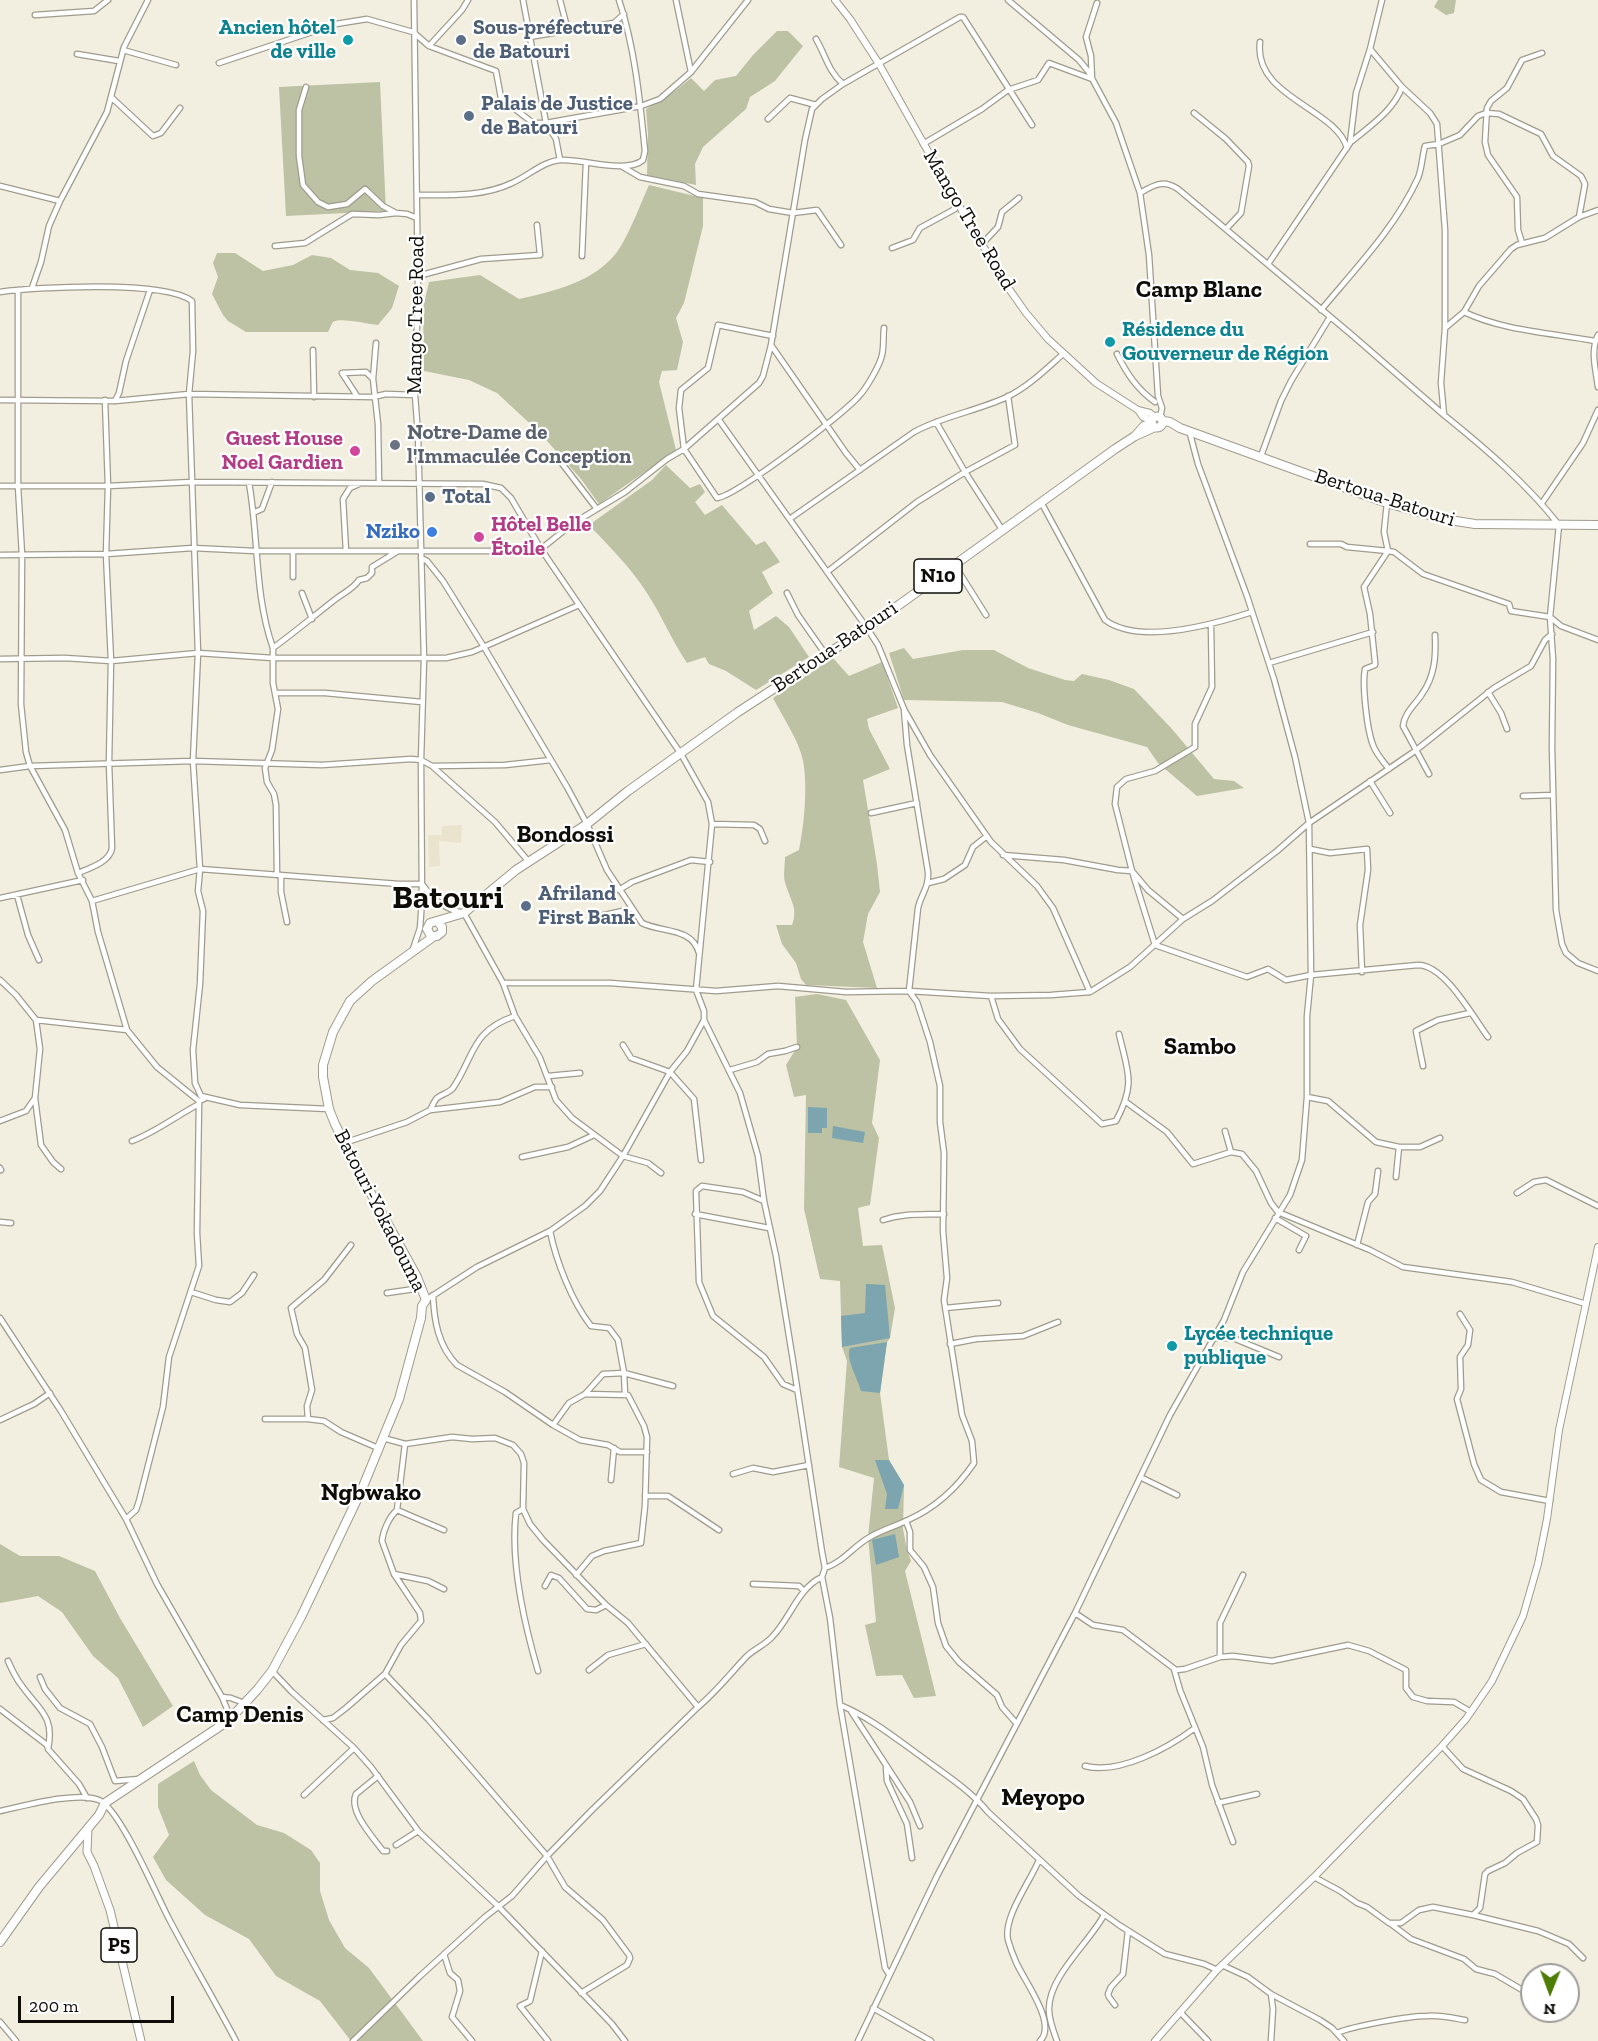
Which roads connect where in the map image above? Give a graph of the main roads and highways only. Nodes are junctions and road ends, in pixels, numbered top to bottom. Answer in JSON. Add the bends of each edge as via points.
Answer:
{"nodes":[{"id":1,"x":1598,"y":525,"type":"edge"},
{"id":2,"x":440,"y":925,"type":"junction"},
{"id":3,"x":427,"y":929,"type":"junction"},
{"id":4,"x":433,"y":936,"type":"junction"},
{"id":5,"x":415,"y":949,"type":"junction"},
{"id":6,"x":88,"y":1828,"type":"junction"},
{"id":7,"x":71,"y":1846,"type":"junction"},
{"id":8,"x":87,"y":1852,"type":"junction"},
{"id":9,"x":0,"y":1942,"type":"edge"},
{"id":10,"x":141,"y":2041,"type":"edge"}],
"edges":[{"from":1,"to":2,"type":"highway","name":"Bertoua-Batouri","number":"N10","via":[[1467,523],[1387,503],[1173,423],[1157,421],[1144,426],[867,628],[738,712],[460,914],[443,918]]},
{"from":2,"to":3,"type":"highway","via":[[430,923]]},
{"from":2,"to":4,"type":"highway","via":[[439,935]]},
{"from":3,"to":4,"type":"highway"},
{"from":3,"to":5,"type":"highway","name":"Batouri-Yokadouma"},
{"from":4,"to":5,"type":"highway","name":"Batouri-Yokadouma"},
{"from":5,"to":6,"type":"highway","name":"Batouri-Yokadouma","via":[[358,991],[342,1012],[323,1065],[324,1091],[344,1143],[429,1298],[422,1306],[399,1399],[325,1569],[272,1671],[228,1721],[105,1803]]},
{"from":6,"to":7,"type":"highway","name":"Batouri-Yokadouma"},
{"from":6,"to":8,"type":"main road","number":"P5"},
{"from":7,"to":8,"type":"main road"},
{"from":7,"to":9,"type":"highway","name":"Batouri-Yokadouma"},
{"from":8,"to":10,"type":"main road","number":"P5","via":[[110,1910]]}]}
